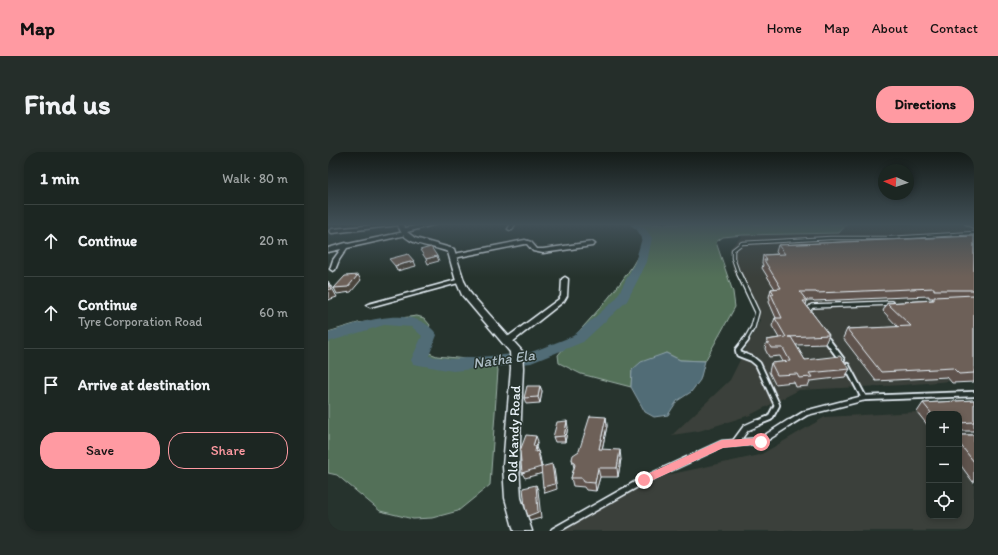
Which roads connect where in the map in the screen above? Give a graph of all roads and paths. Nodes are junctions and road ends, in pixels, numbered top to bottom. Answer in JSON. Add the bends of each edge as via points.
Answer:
{"nodes":[{"id":1,"x":356,"y":242,"type":"edge"},
{"id":2,"x":425,"y":242,"type":"edge"},
{"id":3,"x":756,"y":242,"type":"edge"},
{"id":4,"x":592,"y":244,"type":"dead end"},
{"id":5,"x":346,"y":245,"type":"junction"},
{"id":6,"x":328,"y":250,"type":"edge"},
{"id":7,"x":454,"y":256,"type":"junction"},
{"id":8,"x":333,"y":269,"type":"dead end"},
{"id":9,"x":565,"y":278,"type":"dead end"},
{"id":10,"x":460,"y":281,"type":"junction"},
{"id":11,"x":900,"y":303,"type":"edge"},
{"id":12,"x":370,"y":305,"type":"dead end"},
{"id":13,"x":812,"y":318,"type":"edge"},
{"id":14,"x":820,"y":330,"type":"edge"},
{"id":15,"x":508,"y":341,"type":"junction"},
{"id":16,"x":974,"y":394,"type":"edge"},
{"id":17,"x":864,"y":398,"type":"junction"},
{"id":18,"x":735,"y":443,"type":"junction"},
{"id":19,"x":522,"y":531,"type":"edge"},
{"id":20,"x":554,"y":531,"type":"edge"}],
"edges":[{"from":1,"to":5,"type":"street"},
{"from":2,"to":7,"type":"street","via":[[446,248]]},
{"from":3,"to":18,"type":"lane","via":[[738,245],[732,255],[757,312],[748,336],[738,350],[740,354],[758,364],[777,405],[770,418],[746,428]]},
{"from":4,"to":7,"type":"street","via":[[543,251],[535,250],[526,242]]},
{"from":5,"to":6,"type":"street"},
{"from":5,"to":8,"type":"street"},
{"from":7,"to":10,"type":"street","name":"Old Kandy Road"},
{"from":9,"to":15,"type":"street","via":[[562,300]]},
{"from":10,"to":12,"type":"street"},
{"from":10,"to":15,"type":"street","name":"Old Kandy Road","via":[[467,295]]},
{"from":11,"to":13,"type":"lane","via":[[812,306],[809,309]]},
{"from":14,"to":17,"type":"lane","via":[[848,368]]},
{"from":15,"to":19,"type":"street","name":"Old Kandy Road","via":[[516,351],[511,466],[513,498]]},
{"from":16,"to":17,"type":"lane"},
{"from":17,"to":18,"type":"lane","via":[[806,413],[761,442]]},
{"from":18,"to":20,"type":"lane","via":[[722,444],[644,480]]}]}
